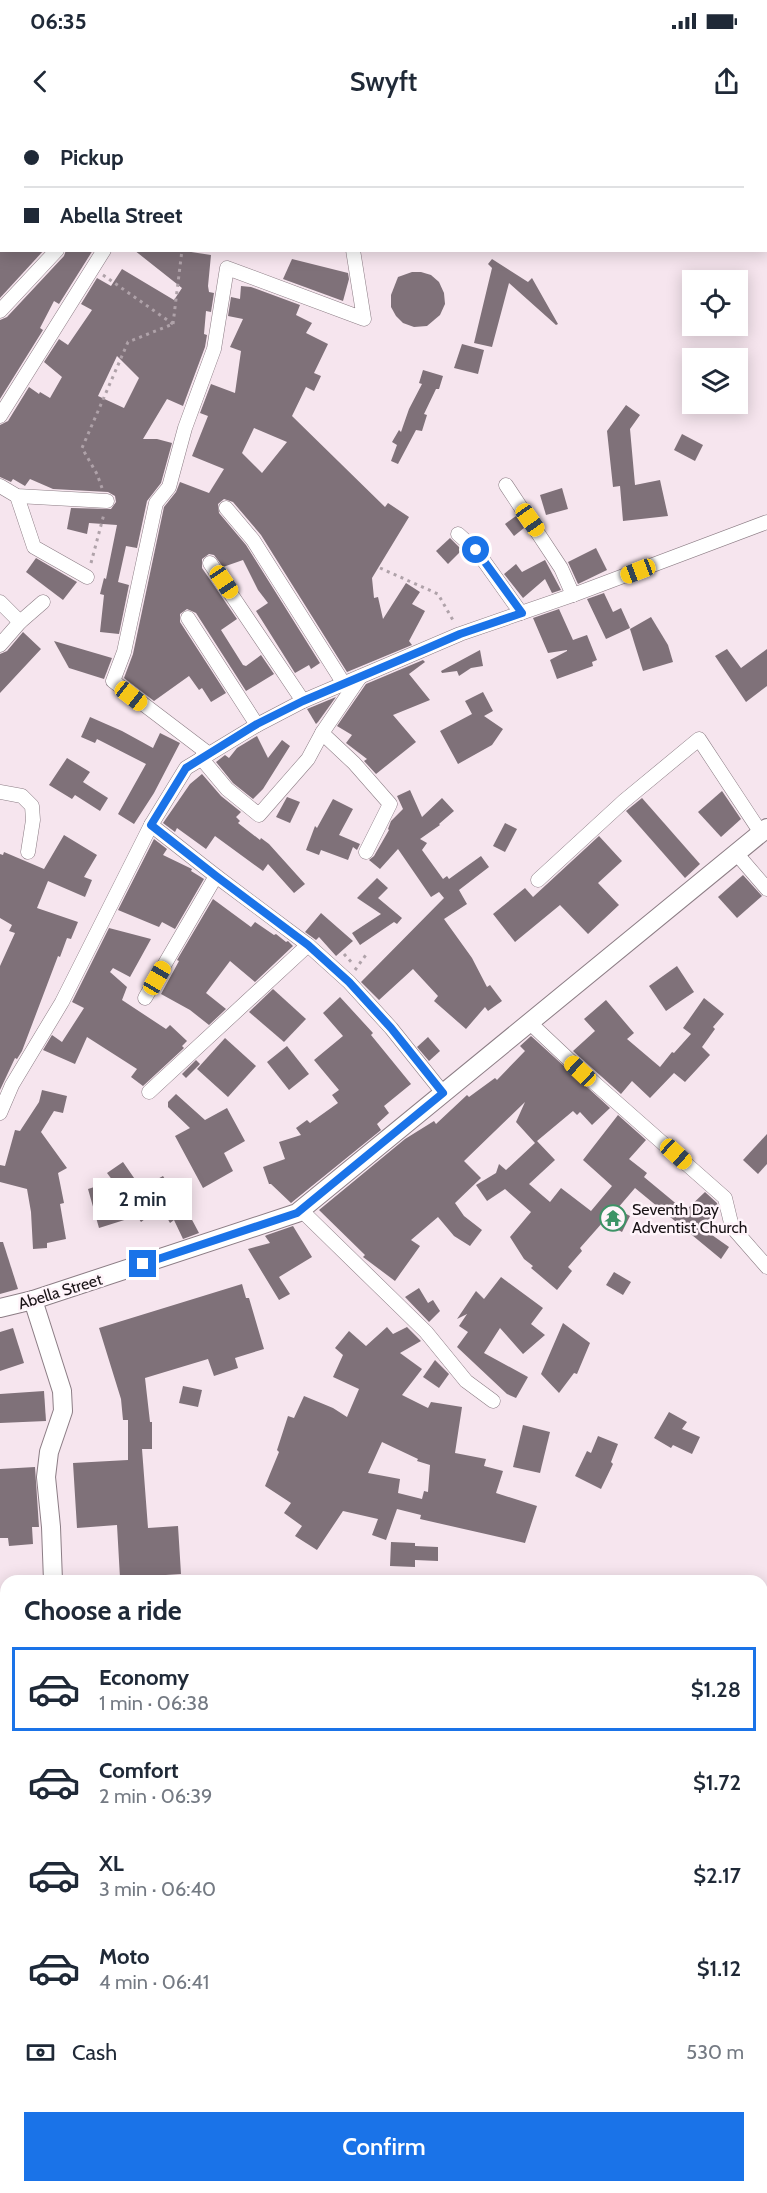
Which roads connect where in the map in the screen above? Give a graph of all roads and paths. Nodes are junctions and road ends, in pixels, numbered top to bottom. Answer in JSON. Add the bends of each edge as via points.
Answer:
{"nodes":[{"id":1,"x":55,"y":252,"type":"edge"},
{"id":2,"x":103,"y":252,"type":"edge"},
{"id":3,"x":182,"y":252,"type":"edge"},
{"id":4,"x":353,"y":252,"type":"edge"},
{"id":5,"x":92,"y":267,"type":"junction"},
{"id":6,"x":0,"y":311,"type":"edge"},
{"id":7,"x":173,"y":324,"type":"junction"},
{"id":8,"x":0,"y":416,"type":"edge"},
{"id":9,"x":506,"y":485,"type":"dead end"},
{"id":10,"x":0,"y":486,"type":"edge"},
{"id":11,"x":17,"y":496,"type":"junction"},
{"id":12,"x":107,"y":501,"type":"junction"},
{"id":13,"x":226,"y":508,"type":"dead end"},
{"id":14,"x":767,"y":522,"type":"edge"},
{"id":15,"x":458,"y":534,"type":"dead end"},
{"id":16,"x":210,"y":563,"type":"dead end"},
{"id":17,"x":381,"y":568,"type":"dead end"},
{"id":18,"x":87,"y":577,"type":"joint"},
{"id":19,"x":573,"y":595,"type":"junction"},
{"id":20,"x":0,"y":602,"type":"edge"},
{"id":21,"x":43,"y":602,"type":"dead end"},
{"id":22,"x":522,"y":613,"type":"junction"},
{"id":23,"x":189,"y":618,"type":"dead end"},
{"id":24,"x":20,"y":622,"type":"junction"},
{"id":25,"x":460,"y":634,"type":"junction"},
{"id":26,"x":0,"y":645,"type":"edge"},
{"id":27,"x":362,"y":676,"type":"junction"},
{"id":28,"x":344,"y":684,"type":"junction"},
{"id":29,"x":303,"y":701,"type":"junction"},
{"id":30,"x":257,"y":724,"type":"junction"},
{"id":31,"x":322,"y":733,"type":"junction"},
{"id":32,"x":205,"y":756,"type":"junction"},
{"id":33,"x":0,"y":792,"type":"edge"},
{"id":34,"x":151,"y":825,"type":"junction"},
{"id":35,"x":764,"y":830,"type":"edge"},
{"id":36,"x":28,"y":852,"type":"dead end"},
{"id":37,"x":366,"y":852,"type":"dead end"},
{"id":38,"x":736,"y":854,"type":"junction"},
{"id":39,"x":216,"y":876,"type":"junction"},
{"id":40,"x":538,"y":880,"type":"dead end"},
{"id":41,"x":767,"y":889,"type":"edge"},
{"id":42,"x":308,"y":945,"type":"junction"},
{"id":43,"x":368,"y":952,"type":"dead end"},
{"id":44,"x":344,"y":954,"type":"dead end"},
{"id":45,"x":356,"y":968,"type":"junction"},
{"id":46,"x":349,"y":982,"type":"junction"},
{"id":47,"x":145,"y":998,"type":"dead end"},
{"id":48,"x":529,"y":1022,"type":"junction"},
{"id":49,"x":149,"y":1092,"type":"dead end"},
{"id":50,"x":443,"y":1093,"type":"junction"},
{"id":51,"x":0,"y":1113,"type":"edge"},
{"id":52,"x":301,"y":1209,"type":"junction"},
{"id":53,"x":767,"y":1267,"type":"edge"},
{"id":54,"x":33,"y":1300,"type":"junction"},
{"id":55,"x":0,"y":1308,"type":"edge"},
{"id":56,"x":493,"y":1401,"type":"dead end"},
{"id":57,"x":53,"y":1575,"type":"edge"}],
"edges":[{"from":1,"to":6,"type":"street"},
{"from":2,"to":5,"type":"street"},
{"from":3,"to":7,"type":"path"},
{"from":4,"to":32,"type":"street","via":[[364,319],[227,268],[214,349],[185,428],[169,487],[156,503],[124,652],[113,681]]},
{"from":5,"to":7,"type":"path"},
{"from":5,"to":8,"type":"street"},
{"from":7,"to":12,"type":"path","via":[[128,342],[82,448],[98,474]]},
{"from":9,"to":19,"type":"street","via":[[561,568]]},
{"from":10,"to":11,"type":"street"},
{"from":11,"to":12,"type":"street"},
{"from":11,"to":18,"type":"street","via":[[34,547]]},
{"from":12,"to":18,"type":"path"},
{"from":13,"to":28,"type":"street","via":[[253,540]]},
{"from":14,"to":19,"type":"street"},
{"from":15,"to":22,"type":"street","via":[[476,550]]},
{"from":16,"to":29,"type":"street"},
{"from":17,"to":25,"type":"path","via":[[438,594]]},
{"from":19,"to":22,"type":"street"},
{"from":20,"to":24,"type":"street"},
{"from":21,"to":24,"type":"street"},
{"from":22,"to":25,"type":"street"},
{"from":23,"to":30,"type":"street"},
{"from":24,"to":26,"type":"street"},
{"from":25,"to":27,"type":"street"},
{"from":27,"to":28,"type":"street"},
{"from":27,"to":31,"type":"street"},
{"from":28,"to":29,"type":"street"},
{"from":29,"to":30,"type":"street"},
{"from":30,"to":32,"type":"street"},
{"from":31,"to":32,"type":"street","via":[[308,759],[259,815],[227,789]]},
{"from":31,"to":37,"type":"street","via":[[390,804]]},
{"from":32,"to":34,"type":"street","via":[[186,768]]},
{"from":33,"to":36,"type":"street","via":[[22,796],[32,806]]},
{"from":34,"to":39,"type":"street"},
{"from":34,"to":51,"type":"street","via":[[62,1002],[12,1085]]},
{"from":35,"to":38,"type":"street","name":"Abella Street"},
{"from":35,"to":40,"type":"street","via":[[699,739]]},
{"from":38,"to":41,"type":"street"},
{"from":38,"to":48,"type":"street","name":"Abella Street"},
{"from":39,"to":42,"type":"street"},
{"from":39,"to":47,"type":"street"},
{"from":42,"to":46,"type":"street"},
{"from":42,"to":49,"type":"street"},
{"from":43,"to":45,"type":"path"},
{"from":44,"to":45,"type":"path"},
{"from":45,"to":46,"type":"path"},
{"from":46,"to":50,"type":"street"},
{"from":48,"to":50,"type":"street","name":"Abella Street"},
{"from":48,"to":53,"type":"street","via":[[725,1198],[732,1227]]},
{"from":50,"to":52,"type":"street","name":"Abella Street"},
{"from":52,"to":54,"type":"street","name":"Abella Street"},
{"from":52,"to":56,"type":"street","via":[[426,1332],[466,1381]]},
{"from":54,"to":55,"type":"street","name":"Abella Street"},
{"from":54,"to":57,"type":"street","via":[[62,1391],[63,1411],[49,1452],[46,1477]]}]}
